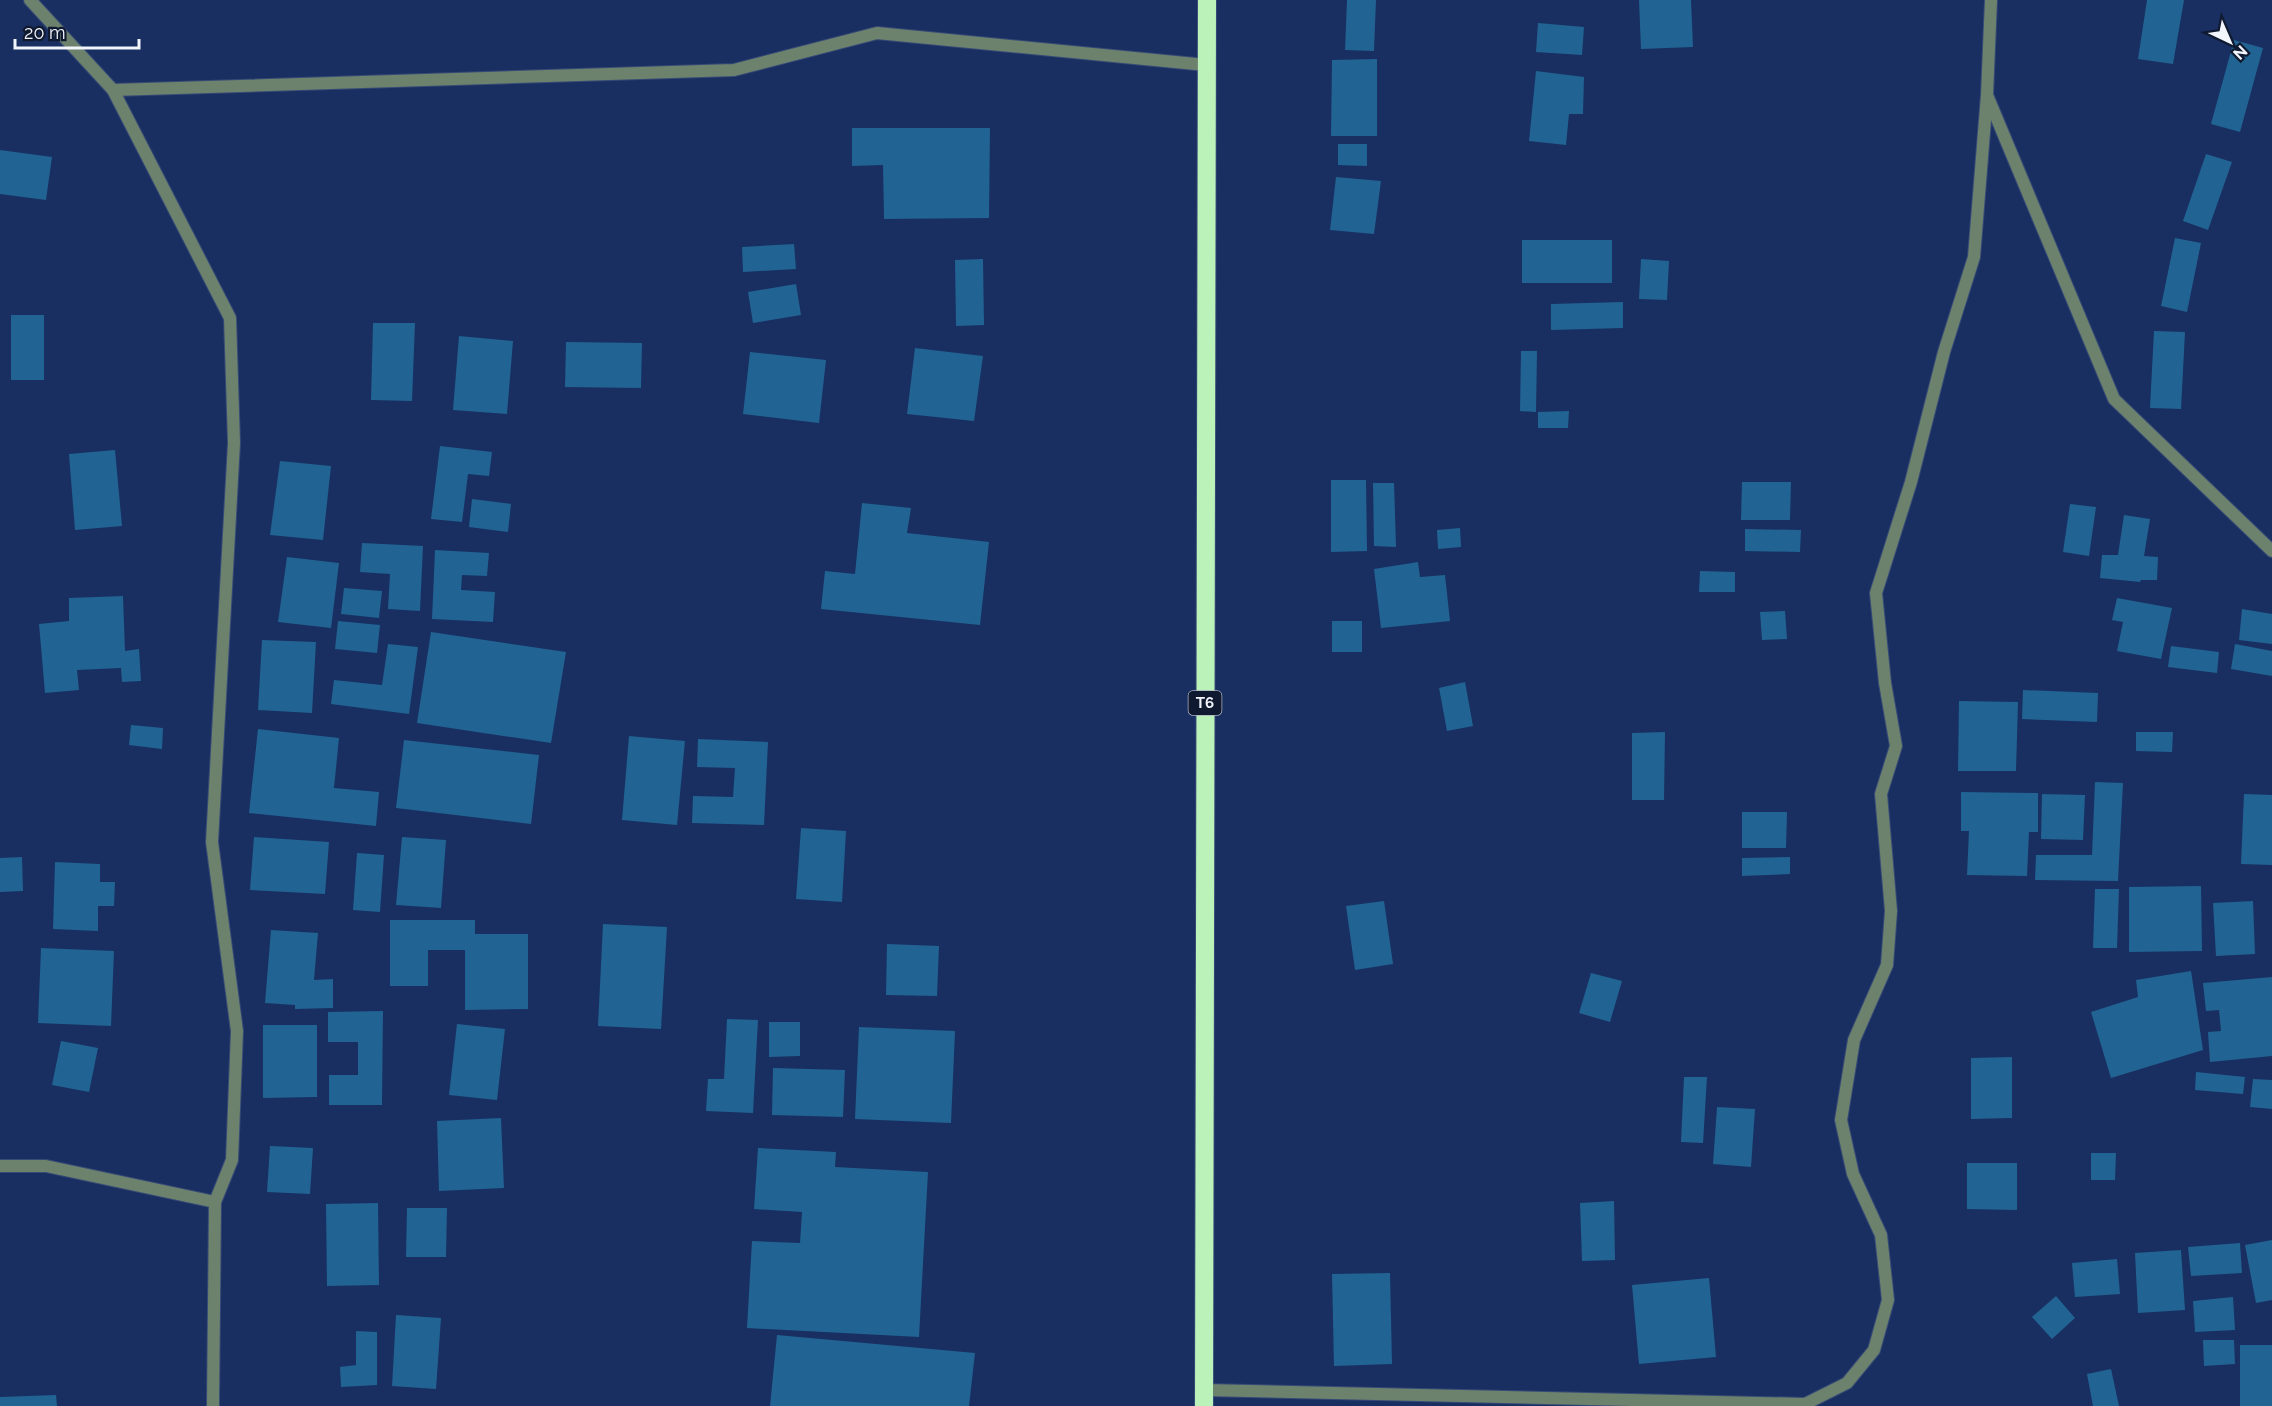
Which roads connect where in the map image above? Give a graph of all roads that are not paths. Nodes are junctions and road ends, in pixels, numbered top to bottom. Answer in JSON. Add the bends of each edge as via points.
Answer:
{"nodes":[{"id":1,"x":30,"y":0,"type":"edge"},
{"id":2,"x":1207,"y":0,"type":"edge"},
{"id":3,"x":1991,"y":0,"type":"edge"},
{"id":4,"x":1206,"y":65,"type":"junction"},
{"id":5,"x":113,"y":90,"type":"junction"},
{"id":6,"x":1987,"y":95,"type":"junction"},
{"id":7,"x":2272,"y":551,"type":"edge"},
{"id":8,"x":0,"y":1166,"type":"edge"},
{"id":9,"x":215,"y":1202,"type":"junction"},
{"id":10,"x":1204,"y":1398,"type":"edge"},
{"id":11,"x":1806,"y":1405,"type":"edge"},
{"id":12,"x":213,"y":1406,"type":"edge"}],
"edges":[{"from":1,"to":5,"type":"street"},
{"from":2,"to":4,"type":"highway","number":"T6"},
{"from":3,"to":6,"type":"street"},
{"from":4,"to":5,"type":"street","via":[[877,33],[734,70]]},
{"from":4,"to":10,"type":"highway","number":"T6"},
{"from":5,"to":9,"type":"street","via":[[230,318],[234,443],[212,842],[237,1031],[232,1160]]},
{"from":6,"to":7,"type":"street","via":[[2114,399]]},
{"from":6,"to":11,"type":"street","via":[[1974,257],[1876,593],[1896,746],[1881,794],[1891,912],[1887,964],[1854,1040],[1841,1120],[1853,1174],[1881,1235],[1888,1300],[1874,1350],[1847,1383]]},
{"from":8,"to":9,"type":"street","via":[[46,1166]]},
{"from":9,"to":12,"type":"street"},
{"from":10,"to":11,"type":"street"}]}
